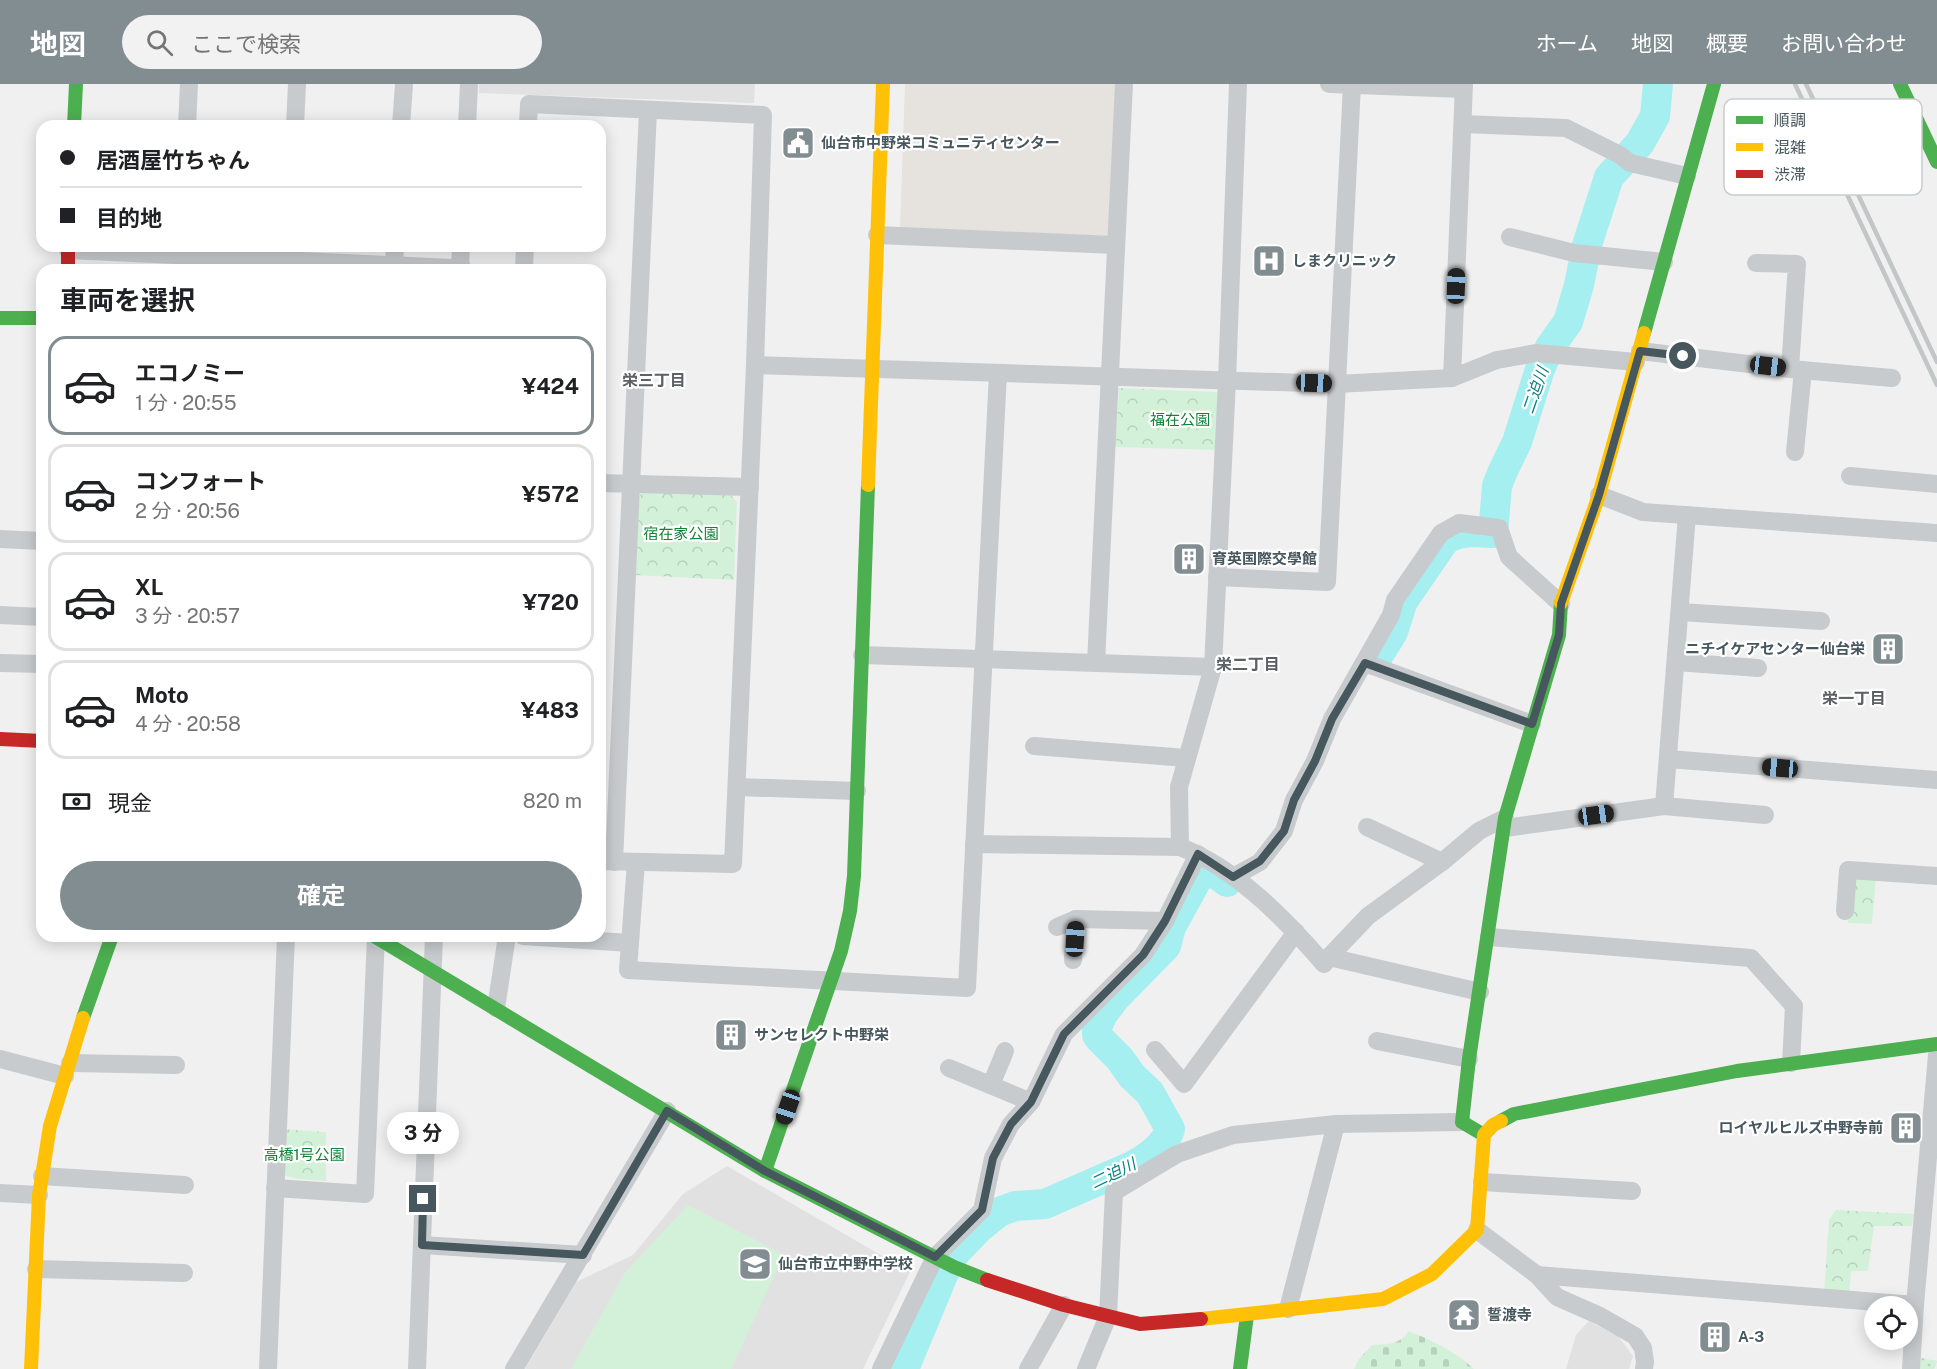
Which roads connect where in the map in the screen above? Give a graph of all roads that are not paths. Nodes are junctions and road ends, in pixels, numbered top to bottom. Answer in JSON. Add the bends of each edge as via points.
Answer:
{"nodes":[{"id":1,"x":76,"y":84,"type":"edge"},
{"id":2,"x":189,"y":84,"type":"edge"},
{"id":3,"x":297,"y":84,"type":"edge"},
{"id":4,"x":404,"y":84,"type":"edge"},
{"id":5,"x":469,"y":84,"type":"edge"},
{"id":6,"x":884,"y":84,"type":"edge"},
{"id":7,"x":1124,"y":84,"type":"edge"},
{"id":8,"x":1238,"y":84,"type":"edge"},
{"id":9,"x":1329,"y":84,"type":"edge"},
{"id":10,"x":1714,"y":84,"type":"edge"},
{"id":11,"x":1900,"y":84,"type":"edge"},
{"id":12,"x":1352,"y":85,"type":"edge"},
{"id":13,"x":1463,"y":87,"type":"edge"},
{"id":14,"x":1907,"y":99,"type":"edge"},
{"id":15,"x":648,"y":110,"type":"junction"},
{"id":16,"x":74,"y":120,"type":"edge"},
{"id":17,"x":187,"y":120,"type":"edge"},
{"id":18,"x":295,"y":120,"type":"edge"},
{"id":19,"x":402,"y":120,"type":"edge"},
{"id":20,"x":467,"y":120,"type":"edge"},
{"id":21,"x":528,"y":120,"type":"edge"},
{"id":22,"x":1462,"y":124,"type":"junction"},
{"id":23,"x":1922,"y":130,"type":"edge"},
{"id":24,"x":1937,"y":162,"type":"edge"},
{"id":25,"x":1687,"y":176,"type":"junction"},
{"id":26,"x":877,"y":235,"type":"junction"},
{"id":27,"x":1510,"y":237,"type":"dead end"},
{"id":28,"x":1115,"y":245,"type":"junction"},
{"id":29,"x":235,"y":252,"type":"edge"},
{"id":30,"x":289,"y":253,"type":"edge"},
{"id":31,"x":1664,"y":262,"type":"junction"},
{"id":32,"x":1756,"y":263,"type":"dead end"},
{"id":33,"x":385,"y":264,"type":"edge"},
{"id":34,"x":0,"y":318,"type":"edge"},
{"id":35,"x":36,"y":318,"type":"edge"},
{"id":36,"x":1638,"y":357,"type":"junction"},
{"id":37,"x":755,"y":365,"type":"junction"},
{"id":38,"x":871,"y":368,"type":"junction"},
{"id":39,"x":1796,"y":370,"type":"junction"},
{"id":40,"x":998,"y":373,"type":"junction"},
{"id":41,"x":1109,"y":377,"type":"junction"},
{"id":42,"x":1452,"y":378,"type":"junction"},
{"id":43,"x":1892,"y":378,"type":"dead end"},
{"id":44,"x":1227,"y":381,"type":"junction"},
{"id":45,"x":1336,"y":384,"type":"junction"},
{"id":46,"x":1795,"y":452,"type":"dead end"},
{"id":47,"x":1850,"y":476,"type":"dead end"},
{"id":48,"x":606,"y":483,"type":"edge"},
{"id":49,"x":631,"y":484,"type":"junction"},
{"id":50,"x":1937,"y":484,"type":"edge"},
{"id":51,"x":750,"y":487,"type":"junction"},
{"id":52,"x":1599,"y":495,"type":"junction"},
{"id":53,"x":1687,"y":515,"type":"junction"},
{"id":54,"x":1937,"y":533,"type":"edge"},
{"id":55,"x":0,"y":539,"type":"edge"},
{"id":56,"x":36,"y":541,"type":"edge"},
{"id":57,"x":1217,"y":577,"type":"junction"},
{"id":58,"x":1561,"y":604,"type":"junction"},
{"id":59,"x":1680,"y":612,"type":"junction"},
{"id":60,"x":0,"y":615,"type":"edge"},
{"id":61,"x":36,"y":617,"type":"edge"},
{"id":62,"x":1821,"y":621,"type":"dead end"},
{"id":63,"x":862,"y":656,"type":"junction"},
{"id":64,"x":984,"y":660,"type":"junction"},
{"id":65,"x":1676,"y":662,"type":"junction"},
{"id":66,"x":0,"y":663,"type":"edge"},
{"id":67,"x":1096,"y":663,"type":"junction"},
{"id":68,"x":1365,"y":663,"type":"junction"},
{"id":69,"x":36,"y":664,"type":"edge"},
{"id":70,"x":1213,"y":667,"type":"junction"},
{"id":71,"x":1758,"y":668,"type":"dead end"},
{"id":72,"x":1532,"y":724,"type":"junction"},
{"id":73,"x":0,"y":739,"type":"edge"},
{"id":74,"x":36,"y":741,"type":"edge"},
{"id":75,"x":1034,"y":746,"type":"dead end"},
{"id":76,"x":1186,"y":758,"type":"junction"},
{"id":77,"x":1668,"y":759,"type":"junction"},
{"id":78,"x":1937,"y":780,"type":"edge"},
{"id":79,"x":737,"y":787,"type":"junction"},
{"id":80,"x":857,"y":791,"type":"junction"},
{"id":81,"x":1664,"y":806,"type":"junction"},
{"id":82,"x":1765,"y":814,"type":"dead end"},
{"id":83,"x":1505,"y":823,"type":"junction"},
{"id":84,"x":1367,"y":827,"type":"dead end"},
{"id":85,"x":974,"y":844,"type":"junction"},
{"id":86,"x":1180,"y":848,"type":"junction"},
{"id":87,"x":1198,"y":854,"type":"junction"},
{"id":88,"x":607,"y":862,"type":"edge"},
{"id":89,"x":636,"y":862,"type":"junction"},
{"id":90,"x":1442,"y":862,"type":"junction"},
{"id":91,"x":1937,"y":876,"type":"edge"},
{"id":92,"x":1233,"y":877,"type":"junction"},
{"id":93,"x":1845,"y":911,"type":"dead end"},
{"id":94,"x":1076,"y":919,"type":"junction"},
{"id":95,"x":1165,"y":921,"type":"junction"},
{"id":96,"x":1057,"y":927,"type":"dead end"},
{"id":97,"x":1296,"y":932,"type":"junction"},
{"id":98,"x":1489,"y":937,"type":"junction"},
{"id":99,"x":606,"y":941,"type":"edge"},
{"id":100,"x":110,"y":942,"type":"edge"},
{"id":101,"x":286,"y":942,"type":"edge"},
{"id":102,"x":376,"y":942,"type":"edge"},
{"id":103,"x":386,"y":942,"type":"edge"},
{"id":104,"x":434,"y":942,"type":"edge"},
{"id":105,"x":506,"y":942,"type":"edge"},
{"id":106,"x":630,"y":943,"type":"junction"},
{"id":107,"x":1329,"y":957,"type":"junction"},
{"id":108,"x":1073,"y":960,"type":"dead end"},
{"id":109,"x":432,"y":970,"type":"junction"},
{"id":110,"x":831,"y":982,"type":"junction"},
{"id":111,"x":1480,"y":992,"type":"junction"},
{"id":112,"x":496,"y":1008,"type":"junction"},
{"id":113,"x":1377,"y":1041,"type":"dead end"},
{"id":114,"x":1937,"y":1044,"type":"edge"},
{"id":115,"x":1155,"y":1050,"type":"dead end"},
{"id":116,"x":1005,"y":1051,"type":"dead end"},
{"id":117,"x":1937,"y":1055,"type":"edge"},
{"id":118,"x":0,"y":1059,"type":"edge"},
{"id":119,"x":1469,"y":1059,"type":"junction"},
{"id":120,"x":1791,"y":1064,"type":"junction"},
{"id":121,"x":176,"y":1065,"type":"dead end"},
{"id":122,"x":949,"y":1068,"type":"dead end"},
{"id":123,"x":68,"y":1069,"type":"junction"},
{"id":124,"x":992,"y":1085,"type":"junction"},
{"id":125,"x":1031,"y":1102,"type":"junction"},
{"id":126,"x":667,"y":1111,"type":"junction"},
{"id":127,"x":1462,"y":1122,"type":"junction"},
{"id":128,"x":1336,"y":1124,"type":"junction"},
{"id":129,"x":1484,"y":1135,"type":"junction"},
{"id":130,"x":765,"y":1171,"type":"junction"},
{"id":131,"x":42,"y":1176,"type":"junction"},
{"id":132,"x":1482,"y":1182,"type":"junction"},
{"id":133,"x":185,"y":1185,"type":"dead end"},
{"id":134,"x":275,"y":1188,"type":"junction"},
{"id":135,"x":1632,"y":1191,"type":"dead end"},
{"id":136,"x":0,"y":1193,"type":"edge"},
{"id":137,"x":39,"y":1195,"type":"junction"},
{"id":138,"x":1477,"y":1230,"type":"junction"},
{"id":139,"x":422,"y":1245,"type":"junction"},
{"id":140,"x":583,"y":1255,"type":"junction"},
{"id":141,"x":938,"y":1259,"type":"junction"},
{"id":142,"x":36,"y":1269,"type":"junction"},
{"id":143,"x":184,"y":1273,"type":"dead end"},
{"id":144,"x":1537,"y":1275,"type":"junction"},
{"id":145,"x":1916,"y":1296,"type":"edge"},
{"id":146,"x":1864,"y":1301,"type":"edge"},
{"id":147,"x":1064,"y":1305,"type":"junction"},
{"id":148,"x":1288,"y":1309,"type":"junction"},
{"id":149,"x":1247,"y":1315,"type":"junction"},
{"id":150,"x":1108,"y":1316,"type":"junction"},
{"id":151,"x":1912,"y":1350,"type":"edge"},
{"id":152,"x":31,"y":1369,"type":"edge"},
{"id":153,"x":268,"y":1369,"type":"edge"},
{"id":154,"x":417,"y":1369,"type":"edge"},
{"id":155,"x":514,"y":1369,"type":"edge"},
{"id":156,"x":881,"y":1369,"type":"edge"},
{"id":157,"x":1028,"y":1369,"type":"edge"},
{"id":158,"x":1086,"y":1369,"type":"edge"},
{"id":159,"x":1240,"y":1369,"type":"edge"},
{"id":160,"x":1644,"y":1369,"type":"edge"},
{"id":161,"x":1911,"y":1369,"type":"edge"}],
"edges":[{"from":1,"to":16,"type":"main road"},
{"from":2,"to":17,"type":"street"},
{"from":3,"to":18,"type":"street"},
{"from":4,"to":19,"type":"street"},
{"from":5,"to":20,"type":"street"},
{"from":6,"to":26,"type":"main road"},
{"from":7,"to":28,"type":"street"},
{"from":8,"to":44,"type":"street"},
{"from":9,"to":12,"type":"street"},
{"from":10,"to":25,"type":"main road"},
{"from":11,"to":14,"type":"main road"},
{"from":12,"to":13,"type":"street"},
{"from":12,"to":45,"type":"street"},
{"from":13,"to":22,"type":"street"},
{"from":15,"to":21,"type":"street","via":[[529,104]]},
{"from":15,"to":37,"type":"street","via":[[763,115]]},
{"from":15,"to":49,"type":"street"},
{"from":22,"to":25,"type":"street","via":[[1566,128],[1625,159]]},
{"from":22,"to":42,"type":"street"},
{"from":23,"to":24,"type":"main road"},
{"from":25,"to":31,"type":"main road"},
{"from":26,"to":28,"type":"street"},
{"from":26,"to":38,"type":"main road"},
{"from":27,"to":31,"type":"street","via":[[1582,254]]},
{"from":28,"to":41,"type":"street"},
{"from":29,"to":30,"type":"street"},
{"from":30,"to":33,"type":"street"},
{"from":31,"to":36,"type":"main road"},
{"from":32,"to":39,"type":"street","via":[[1797,264]]},
{"from":34,"to":35,"type":"main road"},
{"from":36,"to":39,"type":"street"},
{"from":36,"to":42,"type":"street","via":[[1544,353],[1497,360]]},
{"from":36,"to":52,"type":"main road"},
{"from":37,"to":38,"type":"street"},
{"from":37,"to":51,"type":"street"},
{"from":38,"to":40,"type":"street"},
{"from":38,"to":63,"type":"main road"},
{"from":39,"to":43,"type":"street"},
{"from":39,"to":46,"type":"street"},
{"from":40,"to":41,"type":"street"},
{"from":40,"to":64,"type":"street"},
{"from":41,"to":44,"type":"street"},
{"from":41,"to":67,"type":"street"},
{"from":42,"to":45,"type":"street"},
{"from":44,"to":45,"type":"street"},
{"from":44,"to":57,"type":"street"},
{"from":45,"to":57,"type":"street","via":[[1327,582]]},
{"from":47,"to":50,"type":"street"},
{"from":48,"to":49,"type":"street"},
{"from":49,"to":51,"type":"street"},
{"from":49,"to":88,"type":"street"},
{"from":51,"to":79,"type":"street"},
{"from":52,"to":53,"type":"street","via":[[1643,513]]},
{"from":52,"to":58,"type":"main road"},
{"from":53,"to":54,"type":"street"},
{"from":53,"to":59,"type":"street"},
{"from":55,"to":56,"type":"street"},
{"from":57,"to":70,"type":"street"},
{"from":58,"to":68,"type":"street","via":[[1509,557],[1491,527],[1459,523],[1441,533],[1395,600]]},
{"from":58,"to":72,"type":"main road","via":[[1559,635]]},
{"from":59,"to":62,"type":"street"},
{"from":59,"to":65,"type":"street"},
{"from":60,"to":61,"type":"street"},
{"from":63,"to":64,"type":"street"},
{"from":63,"to":80,"type":"main road"},
{"from":64,"to":67,"type":"street"},
{"from":64,"to":85,"type":"street"},
{"from":65,"to":71,"type":"street"},
{"from":65,"to":77,"type":"street"},
{"from":66,"to":69,"type":"street"},
{"from":67,"to":70,"type":"street"},
{"from":68,"to":72,"type":"street"},
{"from":68,"to":92,"type":"street","via":[[1332,719],[1294,800],[1284,831],[1260,861]]},
{"from":70,"to":76,"type":"street"},
{"from":72,"to":83,"type":"main road"},
{"from":73,"to":74,"type":"main road"},
{"from":75,"to":76,"type":"street"},
{"from":76,"to":86,"type":"street","via":[[1179,787]]},
{"from":77,"to":78,"type":"street"},
{"from":77,"to":81,"type":"street"},
{"from":79,"to":80,"type":"street"},
{"from":79,"to":89,"type":"street","via":[[733,864]]},
{"from":80,"to":110,"type":"main road","via":[[850,911]]},
{"from":81,"to":82,"type":"street"},
{"from":81,"to":83,"type":"street"},
{"from":83,"to":90,"type":"street","via":[[1479,831]]},
{"from":83,"to":98,"type":"main road"},
{"from":84,"to":90,"type":"street"},
{"from":85,"to":86,"type":"street"},
{"from":85,"to":110,"type":"street","via":[[967,988]]},
{"from":86,"to":87,"type":"street"},
{"from":87,"to":92,"type":"street"},
{"from":87,"to":95,"type":"street"},
{"from":88,"to":89,"type":"street"},
{"from":89,"to":106,"type":"street"},
{"from":90,"to":107,"type":"street","via":[[1368,916]]},
{"from":91,"to":93,"type":"street","via":[[1848,870]]},
{"from":92,"to":97,"type":"street"},
{"from":94,"to":95,"type":"street"},
{"from":94,"to":96,"type":"street"},
{"from":94,"to":108,"type":"street"},
{"from":95,"to":125,"type":"street","via":[[1143,955],[1064,1034]]},
{"from":97,"to":107,"type":"street","via":[[1324,964]]},
{"from":97,"to":115,"type":"street","via":[[1184,1084]]},
{"from":98,"to":111,"type":"main road"},
{"from":98,"to":120,"type":"street","via":[[1751,958],[1794,1006]]},
{"from":99,"to":106,"type":"street"},
{"from":100,"to":123,"type":"main road"},
{"from":101,"to":134,"type":"street"},
{"from":102,"to":134,"type":"street","via":[[365,1194]]},
{"from":103,"to":109,"type":"main road"},
{"from":104,"to":109,"type":"street"},
{"from":105,"to":112,"type":"street"},
{"from":106,"to":110,"type":"street","via":[[628,970]]},
{"from":107,"to":111,"type":"street"},
{"from":109,"to":112,"type":"main road"},
{"from":109,"to":139,"type":"street"},
{"from":110,"to":130,"type":"main road"},
{"from":111,"to":119,"type":"main road"},
{"from":112,"to":126,"type":"main road"},
{"from":113,"to":119,"type":"street"},
{"from":114,"to":120,"type":"main road"},
{"from":116,"to":124,"type":"street"},
{"from":117,"to":145,"type":"street"},
{"from":118,"to":123,"type":"street"},
{"from":119,"to":127,"type":"main road"},
{"from":120,"to":129,"type":"main road","via":[[1514,1114],[1493,1125]]},
{"from":121,"to":123,"type":"street"},
{"from":122,"to":124,"type":"street"},
{"from":123,"to":131,"type":"main road","via":[[50,1126]]},
{"from":124,"to":125,"type":"street"},
{"from":125,"to":141,"type":"street","via":[[1011,1124],[993,1158],[982,1210]]},
{"from":126,"to":130,"type":"main road"},
{"from":126,"to":140,"type":"street"},
{"from":127,"to":128,"type":"street"},
{"from":127,"to":129,"type":"main road"},
{"from":128,"to":148,"type":"street"},
{"from":128,"to":150,"type":"street","via":[[1233,1135],[1177,1154],[1114,1192]]},
{"from":129,"to":132,"type":"main road"},
{"from":130,"to":141,"type":"main road"},
{"from":131,"to":133,"type":"street"},
{"from":131,"to":137,"type":"main road"},
{"from":132,"to":135,"type":"street"},
{"from":132,"to":138,"type":"main road"},
{"from":134,"to":153,"type":"street"},
{"from":136,"to":137,"type":"street"},
{"from":137,"to":142,"type":"main road"},
{"from":138,"to":144,"type":"street"},
{"from":138,"to":148,"type":"main road","via":[[1432,1274],[1383,1299]]},
{"from":139,"to":140,"type":"street"},
{"from":139,"to":154,"type":"street"},
{"from":140,"to":155,"type":"street"},
{"from":141,"to":147,"type":"main road","via":[[983,1280]]},
{"from":141,"to":156,"type":"street"},
{"from":142,"to":143,"type":"street"},
{"from":142,"to":152,"type":"main road"},
{"from":144,"to":146,"type":"street"},
{"from":144,"to":160,"type":"street","via":[[1557,1297],[1635,1336],[1643,1347]]},
{"from":147,"to":150,"type":"main road"},
{"from":147,"to":157,"type":"street"},
{"from":148,"to":149,"type":"main road"},
{"from":149,"to":150,"type":"main road","via":[[1140,1324]]},
{"from":149,"to":159,"type":"main road"},
{"from":150,"to":158,"type":"street"},
{"from":151,"to":161,"type":"street"}]}
